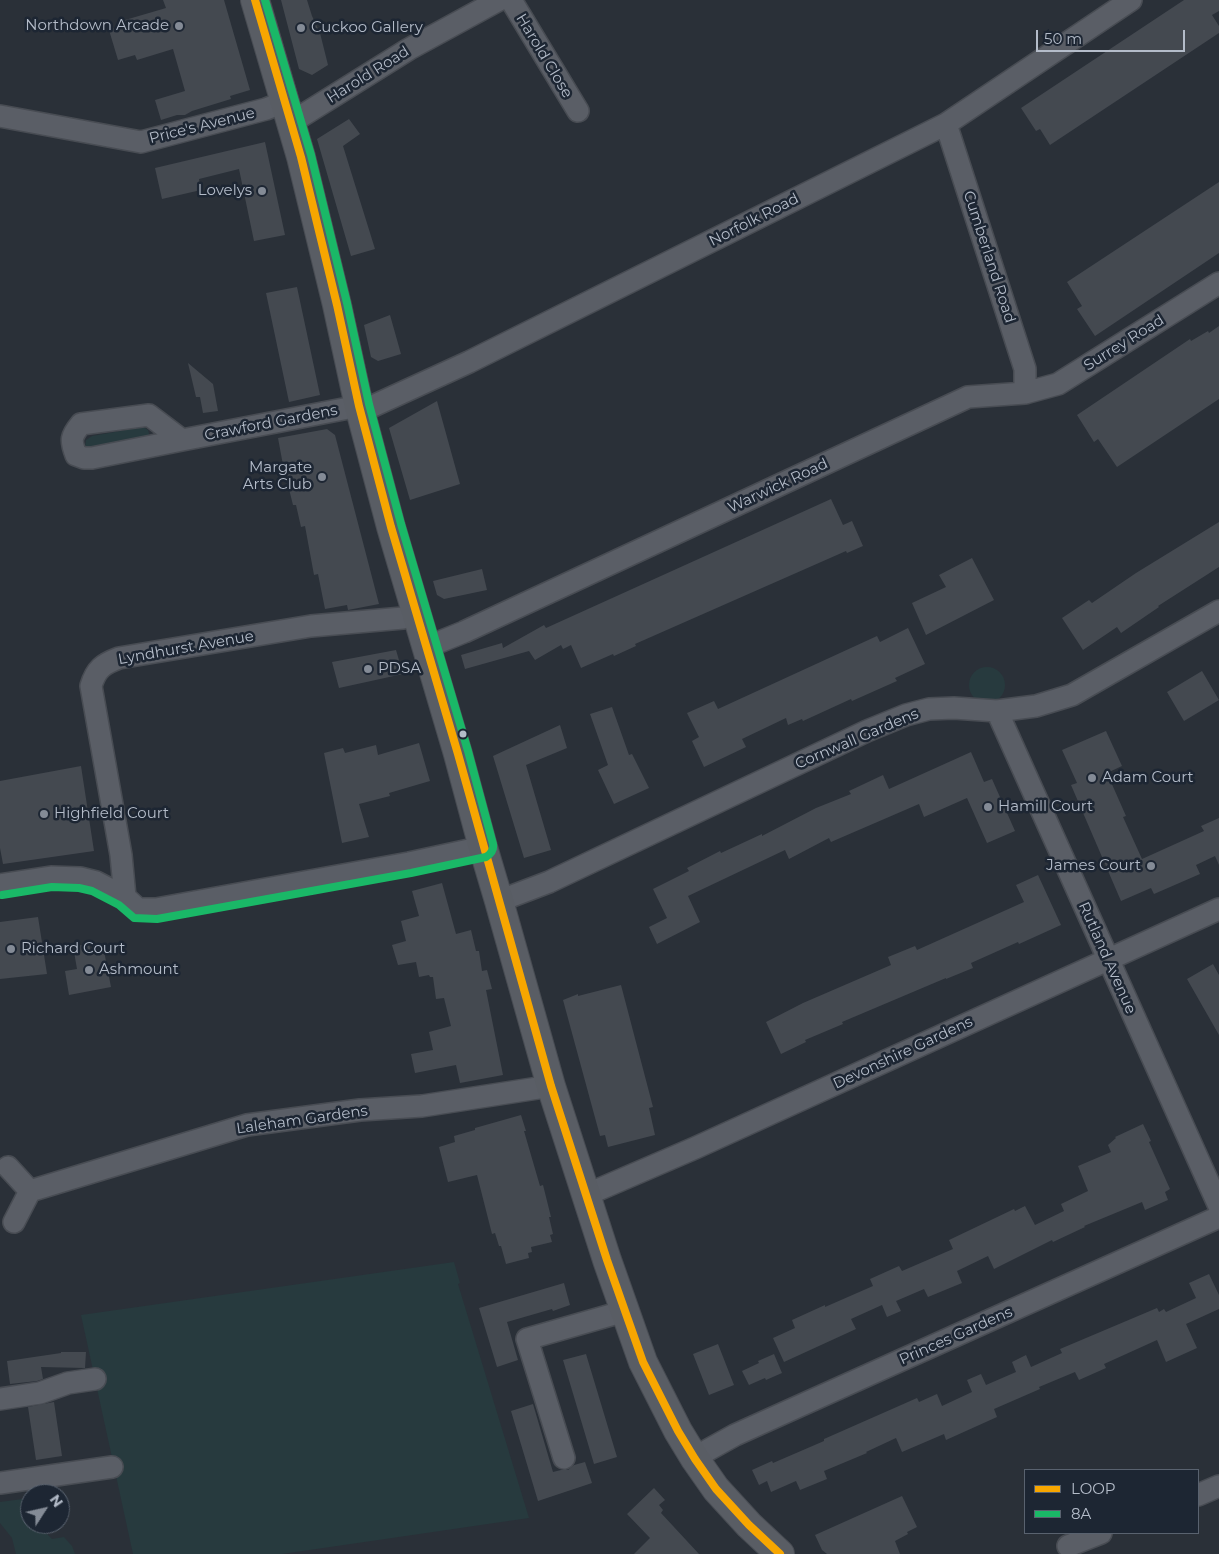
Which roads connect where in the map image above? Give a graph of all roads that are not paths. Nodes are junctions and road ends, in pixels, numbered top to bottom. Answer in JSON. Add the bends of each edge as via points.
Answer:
{"nodes":[{"id":1,"x":255,"y":0,"type":"edge"},
{"id":2,"x":499,"y":0,"type":"edge"},
{"id":3,"x":511,"y":0,"type":"edge"},
{"id":4,"x":1132,"y":0,"type":"edge"},
{"id":5,"x":287,"y":111,"type":"junction"},
{"id":6,"x":578,"y":111,"type":"dead end"},
{"id":7,"x":0,"y":116,"type":"edge"},
{"id":8,"x":946,"y":124,"type":"junction"},
{"id":9,"x":1219,"y":283,"type":"edge"},
{"id":10,"x":1025,"y":392,"type":"junction"},
{"id":11,"x":359,"y":406,"type":"junction"},
{"id":12,"x":182,"y":440,"type":"dead end"},
{"id":13,"x":1219,"y":611,"type":"edge"},
{"id":14,"x":416,"y":614,"type":"junction"},
{"id":15,"x":427,"y":647,"type":"junction"},
{"id":16,"x":996,"y":711,"type":"junction"},
{"id":17,"x":482,"y":847,"type":"junction"},
{"id":18,"x":0,"y":885,"type":"edge"},
{"id":19,"x":125,"y":897,"type":"junction"},
{"id":20,"x":499,"y":901,"type":"junction"},
{"id":21,"x":1219,"y":909,"type":"edge"},
{"id":22,"x":1107,"y":959,"type":"junction"},
{"id":23,"x":551,"y":1086,"type":"junction"},
{"id":24,"x":8,"y":1167,"type":"dead end"},
{"id":25,"x":30,"y":1191,"type":"junction"},
{"id":26,"x":586,"y":1195,"type":"junction"},
{"id":27,"x":1219,"y":1206,"type":"edge"},
{"id":28,"x":1219,"y":1217,"type":"edge"},
{"id":29,"x":14,"y":1222,"type":"dead end"},
{"id":30,"x":625,"y":1311,"type":"junction"},
{"id":31,"x":95,"y":1379,"type":"dead end"},
{"id":32,"x":0,"y":1399,"type":"edge"},
{"id":33,"x":564,"y":1458,"type":"dead end"},
{"id":34,"x":695,"y":1460,"type":"junction"},
{"id":35,"x":112,"y":1467,"type":"dead end"},
{"id":36,"x":0,"y":1483,"type":"edge"},
{"id":37,"x":1219,"y":1486,"type":"edge"},
{"id":38,"x":1199,"y":1494,"type":"edge"},
{"id":39,"x":1098,"y":1534,"type":"edge"},
{"id":40,"x":1068,"y":1546,"type":"dead end"},
{"id":41,"x":780,"y":1554,"type":"edge"}],
"edges":[{"from":1,"to":5,"type":"main road"},
{"from":2,"to":5,"type":"street","name":"Harold Road","via":[[409,49],[300,117]]},
{"from":3,"to":6,"type":"street","name":"Harold Close"},
{"from":4,"to":8,"type":"street","name":"Norfolk Road"},
{"from":5,"to":7,"type":"street","name":"Price's Avenue","via":[[266,109],[141,142]]},
{"from":5,"to":11,"type":"main road","via":[[301,157]]},
{"from":8,"to":10,"type":"street","name":"Cumberland Road","via":[[1025,368]]},
{"from":8,"to":11,"type":"street","name":"Norfolk Road","via":[[469,362],[373,406]]},
{"from":9,"to":10,"type":"street","name":"Surrey Road","via":[[1058,384]]},
{"from":10,"to":15,"type":"street","name":"Warwick Road","via":[[968,397]]},
{"from":11,"to":12,"type":"street","name":"Crawford Gardens"},
{"from":11,"to":14,"type":"main road"},
{"from":13,"to":16,"type":"street","name":"Cornwall Gardens","via":[[1072,695],[1036,706]]},
{"from":14,"to":15,"type":"main road"},
{"from":14,"to":19,"type":"street","name":"Lyndhurst Avenue","via":[[311,626],[119,658],[101,668],[94,675],[91,686],[121,855]]},
{"from":15,"to":17,"type":"main road"},
{"from":16,"to":20,"type":"street","name":"Cornwall Gardens","via":[[929,709],[906,715],[549,882]]},
{"from":16,"to":22,"type":"street","name":"Rutland Avenue"},
{"from":17,"to":19,"type":"street","via":[[156,909],[138,909]]},
{"from":17,"to":20,"type":"main road"},
{"from":18,"to":19,"type":"street","via":[[51,877],[80,878],[96,882]]},
{"from":20,"to":23,"type":"main road"},
{"from":21,"to":22,"type":"street","name":"Devonshire Gardens"},
{"from":22,"to":26,"type":"street","name":"Devonshire Gardens"},
{"from":22,"to":27,"type":"street","name":"Rutland Avenue"},
{"from":23,"to":25,"type":"street","name":"Laleham Gardens","via":[[422,1106],[360,1110],[247,1125]]},
{"from":23,"to":26,"type":"main road"},
{"from":24,"to":25,"type":"street"},
{"from":25,"to":29,"type":"street"},
{"from":26,"to":30,"type":"main road"},
{"from":28,"to":34,"type":"street","name":"Princes Gardens","via":[[735,1435]]},
{"from":30,"to":33,"type":"street","via":[[527,1339]]},
{"from":30,"to":34,"type":"main road","via":[[643,1362]]},
{"from":31,"to":32,"type":"street"},
{"from":34,"to":41,"type":"main road","via":[[716,1489]]},
{"from":35,"to":36,"type":"street"},
{"from":37,"to":38,"type":"street"},
{"from":39,"to":40,"type":"street"}]}
